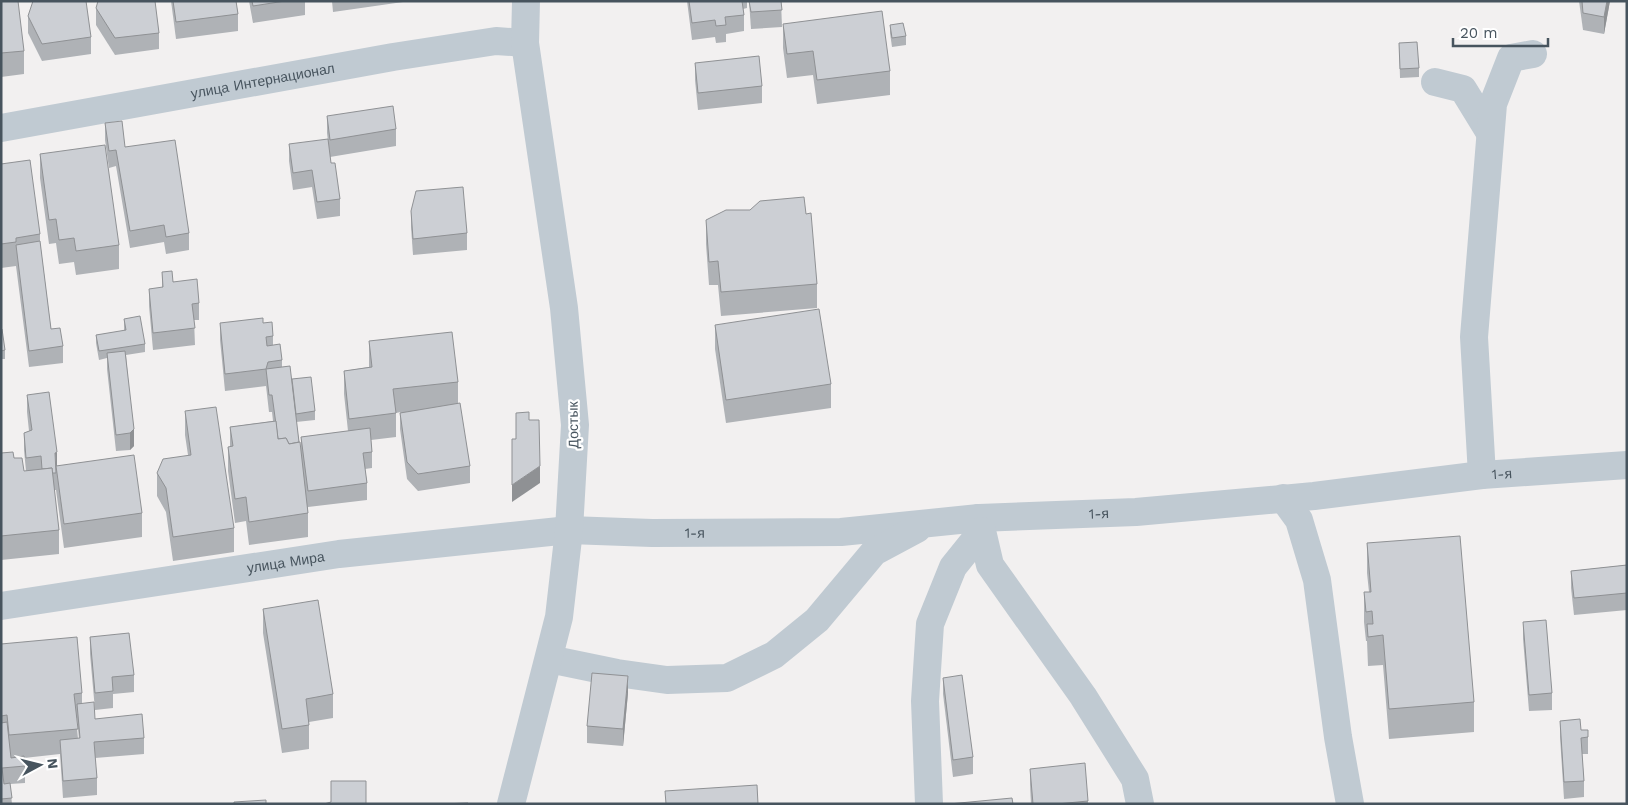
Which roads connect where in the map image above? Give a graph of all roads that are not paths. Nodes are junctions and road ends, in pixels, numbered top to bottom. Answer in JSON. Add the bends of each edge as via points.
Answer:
{"nodes":[{"id":1,"x":526,"y":1,"type":"edge"},
{"id":2,"x":525,"y":43,"type":"junction"},
{"id":3,"x":1533,"y":54,"type":"dead end"},
{"id":4,"x":1435,"y":82,"type":"dead end"},
{"id":5,"x":1,"y":128,"type":"edge"},
{"id":6,"x":1490,"y":133,"type":"junction"},
{"id":7,"x":1627,"y":464,"type":"edge"},
{"id":8,"x":1482,"y":475,"type":"junction"},
{"id":9,"x":1283,"y":498,"type":"junction"},
{"id":10,"x":930,"y":523,"type":"junction"},
{"id":11,"x":981,"y":525,"type":"junction"},
{"id":12,"x":569,"y":530,"type":"junction"},
{"id":13,"x":1,"y":606,"type":"edge"},
{"id":14,"x":549,"y":659,"type":"junction"},
{"id":15,"x":511,"y":804,"type":"edge"},
{"id":16,"x":929,"y":804,"type":"edge"},
{"id":17,"x":1140,"y":804,"type":"edge"},
{"id":18,"x":1350,"y":804,"type":"edge"}],
"edges":[{"from":1,"to":2,"type":"street","name":"Достык"},
{"from":2,"to":5,"type":"street","name":"улица Интернационал","via":[[496,41],[393,57]]},
{"from":2,"to":12,"type":"street","name":"Достык","via":[[564,308],[575,426]]},
{"from":3,"to":6,"type":"street","via":[[1511,58],[1493,104]]},
{"from":4,"to":6,"type":"street","via":[[1463,89]]},
{"from":6,"to":8,"type":"street","via":[[1474,337]]},
{"from":7,"to":8,"type":"street","name":"1-я"},
{"from":8,"to":9,"type":"street","name":"1-я"},
{"from":9,"to":11,"type":"street","name":"1-я"},
{"from":9,"to":18,"type":"street","via":[[1299,520],[1317,580]]},
{"from":10,"to":11,"type":"street","name":"1-я"},
{"from":10,"to":12,"type":"street","name":"1-я","via":[[840,532],[652,534]]},
{"from":10,"to":14,"type":"street","via":[[874,552],[817,620],[774,655],[727,678],[667,680]]},
{"from":11,"to":16,"type":"street","via":[[953,567],[930,624],[925,701]]},
{"from":11,"to":17,"type":"street","via":[[990,565],[1136,779]]},
{"from":12,"to":13,"type":"street","name":"улица Мира","via":[[339,554]]},
{"from":12,"to":14,"type":"street","name":"Достык","via":[[559,617]]},
{"from":14,"to":15,"type":"street","name":"Достык"}]}
